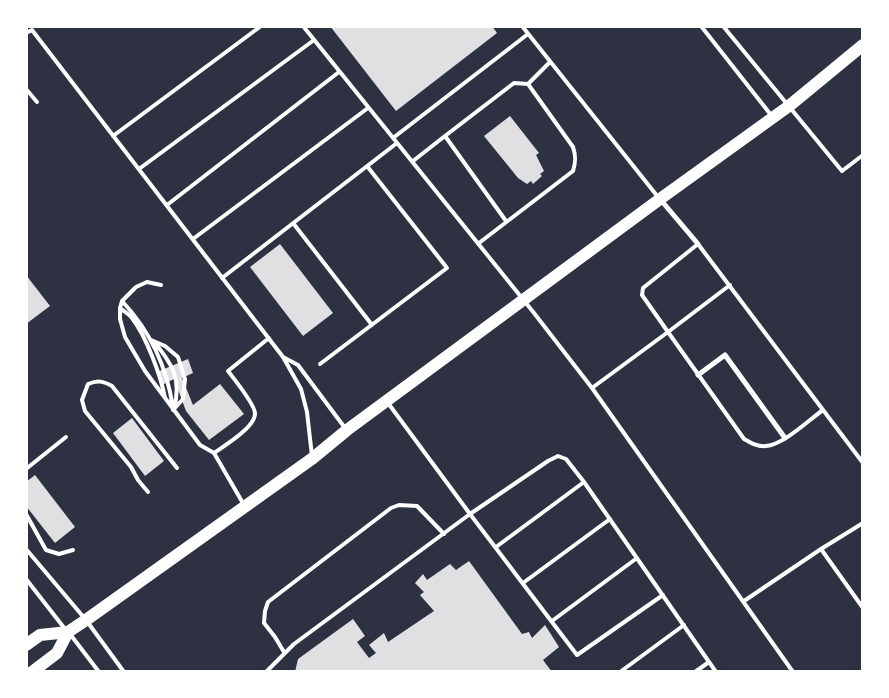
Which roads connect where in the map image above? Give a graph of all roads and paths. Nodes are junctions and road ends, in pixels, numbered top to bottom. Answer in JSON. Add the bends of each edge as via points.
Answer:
{"nodes":[{"id":1,"x":262,"y":26,"type":"edge"},
{"id":2,"x":303,"y":26,"type":"edge"},
{"id":3,"x":522,"y":26,"type":"edge"},
{"id":4,"x":701,"y":26,"type":"edge"},
{"id":5,"x":723,"y":26,"type":"edge"},
{"id":6,"x":26,"y":33,"type":"edge"},
{"id":7,"x":528,"y":34,"type":"junction"},
{"id":8,"x":314,"y":40,"type":"junction"},
{"id":9,"x":863,"y":45,"type":"edge"},
{"id":10,"x":550,"y":62,"type":"junction"},
{"id":11,"x":339,"y":72,"type":"junction"},
{"id":12,"x":528,"y":84,"type":"junction"},
{"id":13,"x":26,"y":89,"type":"edge"},
{"id":14,"x":37,"y":102,"type":"dead end"},
{"id":15,"x":789,"y":106,"type":"junction"},
{"id":16,"x":368,"y":108,"type":"junction"},
{"id":17,"x":773,"y":118,"type":"junction"},
{"id":18,"x":113,"y":136,"type":"junction"},
{"id":19,"x":444,"y":136,"type":"junction"},
{"id":20,"x":393,"y":138,"type":"junction"},
{"id":21,"x":397,"y":143,"type":"junction"},
{"id":22,"x":862,"y":155,"type":"edge"},
{"id":23,"x":413,"y":161,"type":"junction"},
{"id":24,"x":367,"y":166,"type":"junction"},
{"id":25,"x":139,"y":169,"type":"junction"},
{"id":26,"x":660,"y":199,"type":"junction"},
{"id":27,"x":166,"y":205,"type":"junction"},
{"id":28,"x":506,"y":222,"type":"junction"},
{"id":29,"x":293,"y":223,"type":"junction"},
{"id":30,"x":193,"y":239,"type":"junction"},
{"id":31,"x":479,"y":243,"type":"junction"},
{"id":32,"x":698,"y":244,"type":"junction"},
{"id":33,"x":222,"y":278,"type":"junction"},
{"id":34,"x":162,"y":285,"type":"dead end"},
{"id":35,"x":730,"y":285,"type":"junction"},
{"id":36,"x":523,"y":300,"type":"junction"},
{"id":37,"x":122,"y":301,"type":"junction"},
{"id":38,"x":120,"y":308,"type":"junction"},
{"id":39,"x":372,"y":325,"type":"junction"},
{"id":40,"x":668,"y":332,"type":"junction"},
{"id":41,"x":269,"y":338,"type":"junction"},
{"id":42,"x":151,"y":340,"type":"junction"},
{"id":43,"x":283,"y":357,"type":"junction"},
{"id":44,"x":320,"y":364,"type":"dead end"},
{"id":45,"x":698,"y":375,"type":"junction"},
{"id":46,"x":592,"y":388,"type":"junction"},
{"id":47,"x":165,"y":399,"type":"junction"},
{"id":48,"x":386,"y":401,"type":"junction"},
{"id":49,"x":173,"y":410,"type":"junction"},
{"id":50,"x":823,"y":410,"type":"junction"},
{"id":51,"x":347,"y":430,"type":"junction"},
{"id":52,"x":66,"y":437,"type":"dead end"},
{"id":53,"x":785,"y":438,"type":"junction"},
{"id":54,"x":214,"y":454,"type":"junction"},
{"id":55,"x":313,"y":458,"type":"junction"},
{"id":56,"x":863,"y":463,"type":"edge"},
{"id":57,"x":177,"y":468,"type":"dead end"},
{"id":58,"x":26,"y":469,"type":"edge"},
{"id":59,"x":584,"y":482,"type":"junction"},
{"id":60,"x":148,"y":492,"type":"dead end"},
{"id":61,"x":246,"y":507,"type":"junction"},
{"id":62,"x":26,"y":514,"type":"edge"},
{"id":63,"x":470,"y":514,"type":"junction"},
{"id":64,"x":610,"y":519,"type":"junction"},
{"id":65,"x":863,"y":523,"type":"edge"},
{"id":66,"x":444,"y":534,"type":"junction"},
{"id":67,"x":496,"y":547,"type":"junction"},
{"id":68,"x":26,"y":549,"type":"edge"},
{"id":69,"x":820,"y":549,"type":"junction"},
{"id":70,"x":72,"y":550,"type":"dead end"},
{"id":71,"x":637,"y":558,"type":"junction"},
{"id":72,"x":26,"y":579,"type":"edge"},
{"id":73,"x":523,"y":583,"type":"junction"},
{"id":74,"x":663,"y":595,"type":"junction"},
{"id":75,"x":744,"y":600,"type":"junction"},
{"id":76,"x":863,"y":608,"type":"edge"},
{"id":77,"x":86,"y":620,"type":"junction"},
{"id":78,"x":552,"y":621,"type":"junction"},
{"id":79,"x":684,"y":625,"type":"junction"},
{"id":80,"x":68,"y":632,"type":"junction"},
{"id":81,"x":26,"y":645,"type":"edge"},
{"id":82,"x":284,"y":652,"type":"junction"},
{"id":83,"x":709,"y":662,"type":"junction"},
{"id":84,"x":32,"y":672,"type":"edge"},
{"id":85,"x":99,"y":672,"type":"edge"},
{"id":86,"x":124,"y":672,"type":"edge"},
{"id":87,"x":266,"y":672,"type":"edge"},
{"id":88,"x":620,"y":672,"type":"edge"},
{"id":89,"x":695,"y":672,"type":"edge"},
{"id":90,"x":716,"y":672,"type":"edge"},
{"id":91,"x":793,"y":672,"type":"edge"}],
"edges":[{"from":1,"to":18,"type":"lane"},
{"from":2,"to":8,"type":"lane"},
{"from":3,"to":7,"type":"lane"},
{"from":4,"to":17,"type":"lane"},
{"from":5,"to":15,"type":"lane"},
{"from":6,"to":18,"type":"lane","via":[[32,30]]},
{"from":7,"to":10,"type":"lane"},
{"from":7,"to":20,"type":"lane"},
{"from":8,"to":11,"type":"lane"},
{"from":8,"to":25,"type":"lane"},
{"from":9,"to":15,"type":"highway"},
{"from":10,"to":12,"type":"lane"},
{"from":10,"to":26,"type":"lane"},
{"from":11,"to":16,"type":"lane"},
{"from":11,"to":27,"type":"lane"},
{"from":12,"to":19,"type":"lane","via":[[514,83]]},
{"from":12,"to":28,"type":"lane","via":[[573,147],[575,163],[573,171]]},
{"from":13,"to":14,"type":"lane"},
{"from":15,"to":17,"type":"highway"},
{"from":15,"to":22,"type":"lane","via":[[842,171]]},
{"from":16,"to":20,"type":"lane"},
{"from":16,"to":30,"type":"lane"},
{"from":17,"to":26,"type":"highway"},
{"from":18,"to":25,"type":"lane"},
{"from":19,"to":23,"type":"lane"},
{"from":19,"to":28,"type":"lane"},
{"from":20,"to":21,"type":"lane"},
{"from":21,"to":23,"type":"lane"},
{"from":21,"to":24,"type":"lane"},
{"from":23,"to":31,"type":"lane"},
{"from":24,"to":29,"type":"lane"},
{"from":24,"to":39,"type":"lane","via":[[447,268]]},
{"from":25,"to":27,"type":"lane"},
{"from":26,"to":32,"type":"street"},
{"from":26,"to":36,"type":"highway"},
{"from":27,"to":30,"type":"lane"},
{"from":28,"to":31,"type":"lane"},
{"from":29,"to":33,"type":"lane"},
{"from":29,"to":39,"type":"lane"},
{"from":30,"to":33,"type":"lane"},
{"from":31,"to":36,"type":"lane"},
{"from":32,"to":35,"type":"lane"},
{"from":32,"to":40,"type":"lane","via":[[643,288],[642,295]]},
{"from":33,"to":41,"type":"lane"},
{"from":34,"to":37,"type":"lane","via":[[147,282],[136,287]]},
{"from":35,"to":40,"type":"lane"},
{"from":35,"to":50,"type":"lane"},
{"from":36,"to":46,"type":"lane"},
{"from":36,"to":48,"type":"highway"},
{"from":37,"to":38,"type":"lane"},
{"from":37,"to":42,"type":"lane"},
{"from":38,"to":47,"type":"lane","via":[[131,318],[147,347]]},
{"from":38,"to":47,"type":"lane","via":[[125,337]]},
{"from":39,"to":44,"type":"lane"},
{"from":40,"to":45,"type":"lane"},
{"from":40,"to":46,"type":"lane"},
{"from":41,"to":43,"type":"lane"},
{"from":41,"to":54,"type":"lane","via":[[228,370],[245,393],[255,416],[250,425]]},
{"from":42,"to":49,"type":"lane","via":[[170,385]]},
{"from":42,"to":49,"type":"lane","via":[[167,357],[177,384]]},
{"from":42,"to":49,"type":"lane","via":[[178,357],[185,379],[184,399]]},
{"from":43,"to":51,"type":"lane","via":[[298,365]]},
{"from":43,"to":55,"type":"lane","via":[[301,389]]},
{"from":45,"to":53,"type":"lane","via":[[744,439],[766,446]]},
{"from":45,"to":53,"type":"street","via":[[725,355]]},
{"from":46,"to":75,"type":"lane"},
{"from":47,"to":49,"type":"lane"},
{"from":48,"to":51,"type":"highway"},
{"from":48,"to":63,"type":"lane"},
{"from":49,"to":54,"type":"lane","via":[[200,445]]},
{"from":50,"to":53,"type":"lane"},
{"from":50,"to":56,"type":"lane"},
{"from":51,"to":55,"type":"highway"},
{"from":52,"to":58,"type":"lane"},
{"from":54,"to":61,"type":"lane"},
{"from":55,"to":61,"type":"highway"},
{"from":57,"to":60,"type":"lane","via":[[112,386],[96,380],[88,384],[82,400],[85,411]]},
{"from":59,"to":63,"type":"lane","via":[[566,458],[558,456]]},
{"from":59,"to":64,"type":"lane"},
{"from":59,"to":67,"type":"lane"},
{"from":61,"to":77,"type":"highway"},
{"from":62,"to":70,"type":"lane","via":[[46,550],[59,554]]},
{"from":63,"to":66,"type":"lane"},
{"from":63,"to":67,"type":"lane"},
{"from":64,"to":71,"type":"lane"},
{"from":64,"to":73,"type":"lane"},
{"from":65,"to":69,"type":"lane"},
{"from":66,"to":82,"type":"lane"},
{"from":66,"to":82,"type":"lane","via":[[417,506],[391,508],[268,602],[264,623]]},
{"from":67,"to":73,"type":"lane"},
{"from":68,"to":77,"type":"lane"},
{"from":69,"to":75,"type":"lane"},
{"from":69,"to":76,"type":"lane"},
{"from":71,"to":74,"type":"lane"},
{"from":71,"to":78,"type":"lane"},
{"from":72,"to":80,"type":"lane"},
{"from":73,"to":78,"type":"lane"},
{"from":74,"to":78,"type":"lane","via":[[577,655]]},
{"from":74,"to":79,"type":"lane"},
{"from":75,"to":91,"type":"lane"},
{"from":77,"to":80,"type":"highway"},
{"from":77,"to":86,"type":"lane"},
{"from":79,"to":83,"type":"lane"},
{"from":79,"to":88,"type":"lane"},
{"from":80,"to":81,"type":"highway","via":[[40,635]]},
{"from":80,"to":84,"type":"highway","via":[[57,653]]},
{"from":80,"to":85,"type":"lane"},
{"from":82,"to":87,"type":"lane"},
{"from":83,"to":89,"type":"lane"},
{"from":83,"to":90,"type":"lane"}]}
